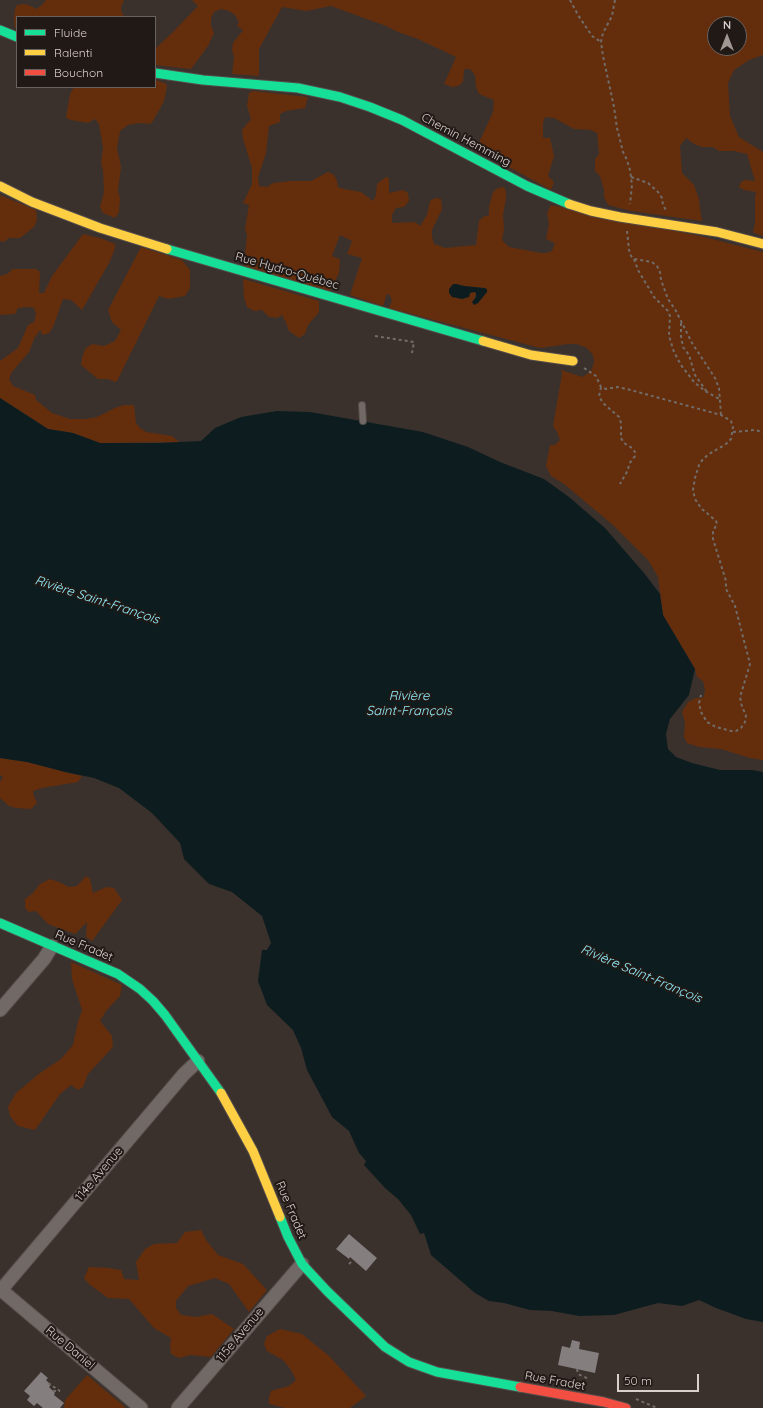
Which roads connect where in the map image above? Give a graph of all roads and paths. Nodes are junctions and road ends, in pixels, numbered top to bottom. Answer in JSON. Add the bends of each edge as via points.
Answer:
{"nodes":[{"id":1,"x":570,"y":0,"type":"edge"},
{"id":2,"x":615,"y":0,"type":"edge"},
{"id":3,"x":0,"y":30,"type":"edge"},
{"id":4,"x":16,"y":37,"type":"edge"},
{"id":5,"x":601,"y":42,"type":"junction"},
{"id":6,"x":156,"y":73,"type":"edge"},
{"id":7,"x":631,"y":177,"type":"junction"},
{"id":8,"x":0,"y":186,"type":"edge"},
{"id":9,"x":670,"y":213,"type":"dead end"},
{"id":10,"x":625,"y":218,"type":"junction"},
{"id":11,"x":763,"y":244,"type":"edge"},
{"id":12,"x":634,"y":259,"type":"junction"},
{"id":13,"x":681,"y":321,"type":"junction"},
{"id":14,"x":375,"y":336,"type":"dead end"},
{"id":15,"x":412,"y":353,"type":"dead end"},
{"id":16,"x":573,"y":360,"type":"joint"},
{"id":17,"x":600,"y":387,"type":"junction"},
{"id":18,"x":708,"y":392,"type":"junction"},
{"id":19,"x":721,"y":400,"type":"junction"},
{"id":20,"x":362,"y":405,"type":"dead end"},
{"id":21,"x":721,"y":415,"type":"junction"},
{"id":22,"x":363,"y":421,"type":"dead end"},
{"id":23,"x":732,"y":432,"type":"junction"},
{"id":24,"x":763,"y":432,"type":"edge"},
{"id":25,"x":620,"y":484,"type":"dead end"},
{"id":26,"x":701,"y":695,"type":"dead end"},
{"id":27,"x":0,"y":923,"type":"edge"},
{"id":28,"x":52,"y":946,"type":"junction"},
{"id":29,"x":0,"y":1010,"type":"edge"},
{"id":30,"x":198,"y":1060,"type":"junction"},
{"id":31,"x":353,"y":1260,"type":"dead end"},
{"id":32,"x":302,"y":1264,"type":"junction"},
{"id":33,"x":349,"y":1264,"type":"dead end"},
{"id":34,"x":0,"y":1289,"type":"edge"},
{"id":35,"x":577,"y":1369,"type":"dead end"},
{"id":36,"x":589,"y":1379,"type":"dead end"},
{"id":37,"x":48,"y":1383,"type":"dead end"},
{"id":38,"x":54,"y":1391,"type":"dead end"},
{"id":39,"x":632,"y":1397,"type":"dead end"},
{"id":40,"x":141,"y":1408,"type":"edge"},
{"id":41,"x":178,"y":1408,"type":"edge"},
{"id":42,"x":626,"y":1408,"type":"edge"},
{"id":43,"x":657,"y":1408,"type":"edge"}],
"edges":[{"from":1,"to":5,"type":"path","via":[[592,36]]},
{"from":2,"to":5,"type":"path","via":[[612,16],[603,32]]},
{"from":3,"to":4,"type":"street"},
{"from":5,"to":7,"type":"path","via":[[616,128]]},
{"from":6,"to":10,"type":"street","name":"Chemin Hemming","via":[[298,88],[354,101],[413,125],[543,194],[585,209]]},
{"from":7,"to":9,"type":"path","via":[[648,183],[658,192],[665,209]]},
{"from":7,"to":10,"type":"path","via":[[632,194]]},
{"from":8,"to":16,"type":"street","name":"Rue Hydro-Québec","via":[[32,202],[100,228],[214,263],[531,355]]},
{"from":10,"to":11,"type":"street","name":"Chemin Hemming","via":[[717,232]]},
{"from":10,"to":12,"type":"path","via":[[629,250]]},
{"from":12,"to":13,"type":"path","via":[[652,262],[657,266],[668,299]]},
{"from":12,"to":18,"type":"path","via":[[654,297],[668,311],[669,336],[674,352],[694,382]]},
{"from":13,"to":18,"type":"path","via":[[683,347],[689,355],[696,375]]},
{"from":13,"to":19,"type":"path","via":[[715,378]]},
{"from":14,"to":15,"type":"path","via":[[414,342]]},
{"from":16,"to":17,"type":"path","via":[[596,376]]},
{"from":17,"to":21,"type":"path","via":[[627,389]]},
{"from":17,"to":25,"type":"path","via":[[599,396],[619,417],[621,438],[632,448],[635,456]]},
{"from":18,"to":19,"type":"path"},
{"from":19,"to":21,"type":"path"},
{"from":20,"to":22,"type":"lane"},
{"from":21,"to":23,"type":"path","via":[[731,421]]},
{"from":23,"to":24,"type":"path"},
{"from":23,"to":26,"type":"path","via":[[731,439],[726,444],[709,454],[699,465],[693,490],[701,508],[717,524],[713,531],[713,539],[726,581],[726,589],[735,606],[750,664],[740,697],[746,715],[741,728],[731,731],[707,722],[699,703]]},
{"from":27,"to":28,"type":"street","name":"Rue Fradet"},
{"from":28,"to":29,"type":"street"},
{"from":28,"to":30,"type":"street","name":"Rue Fradet","via":[[118,974],[140,989],[162,1011]]},
{"from":30,"to":32,"type":"street","name":"Rue Fradet","via":[[224,1098],[247,1140]]},
{"from":30,"to":34,"type":"street","name":"114e Avenue"},
{"from":31,"to":33,"type":"path"},
{"from":32,"to":41,"type":"street","name":"115e Avenue"},
{"from":32,"to":42,"type":"street","name":"Rue Fradet","via":[[374,1337],[409,1362],[444,1374]]},
{"from":34,"to":40,"type":"street","name":"Rue Daniel"},
{"from":35,"to":36,"type":"path","via":[[578,1374]]},
{"from":37,"to":38,"type":"path","via":[[60,1391]]},
{"from":39,"to":43,"type":"path"}]}
